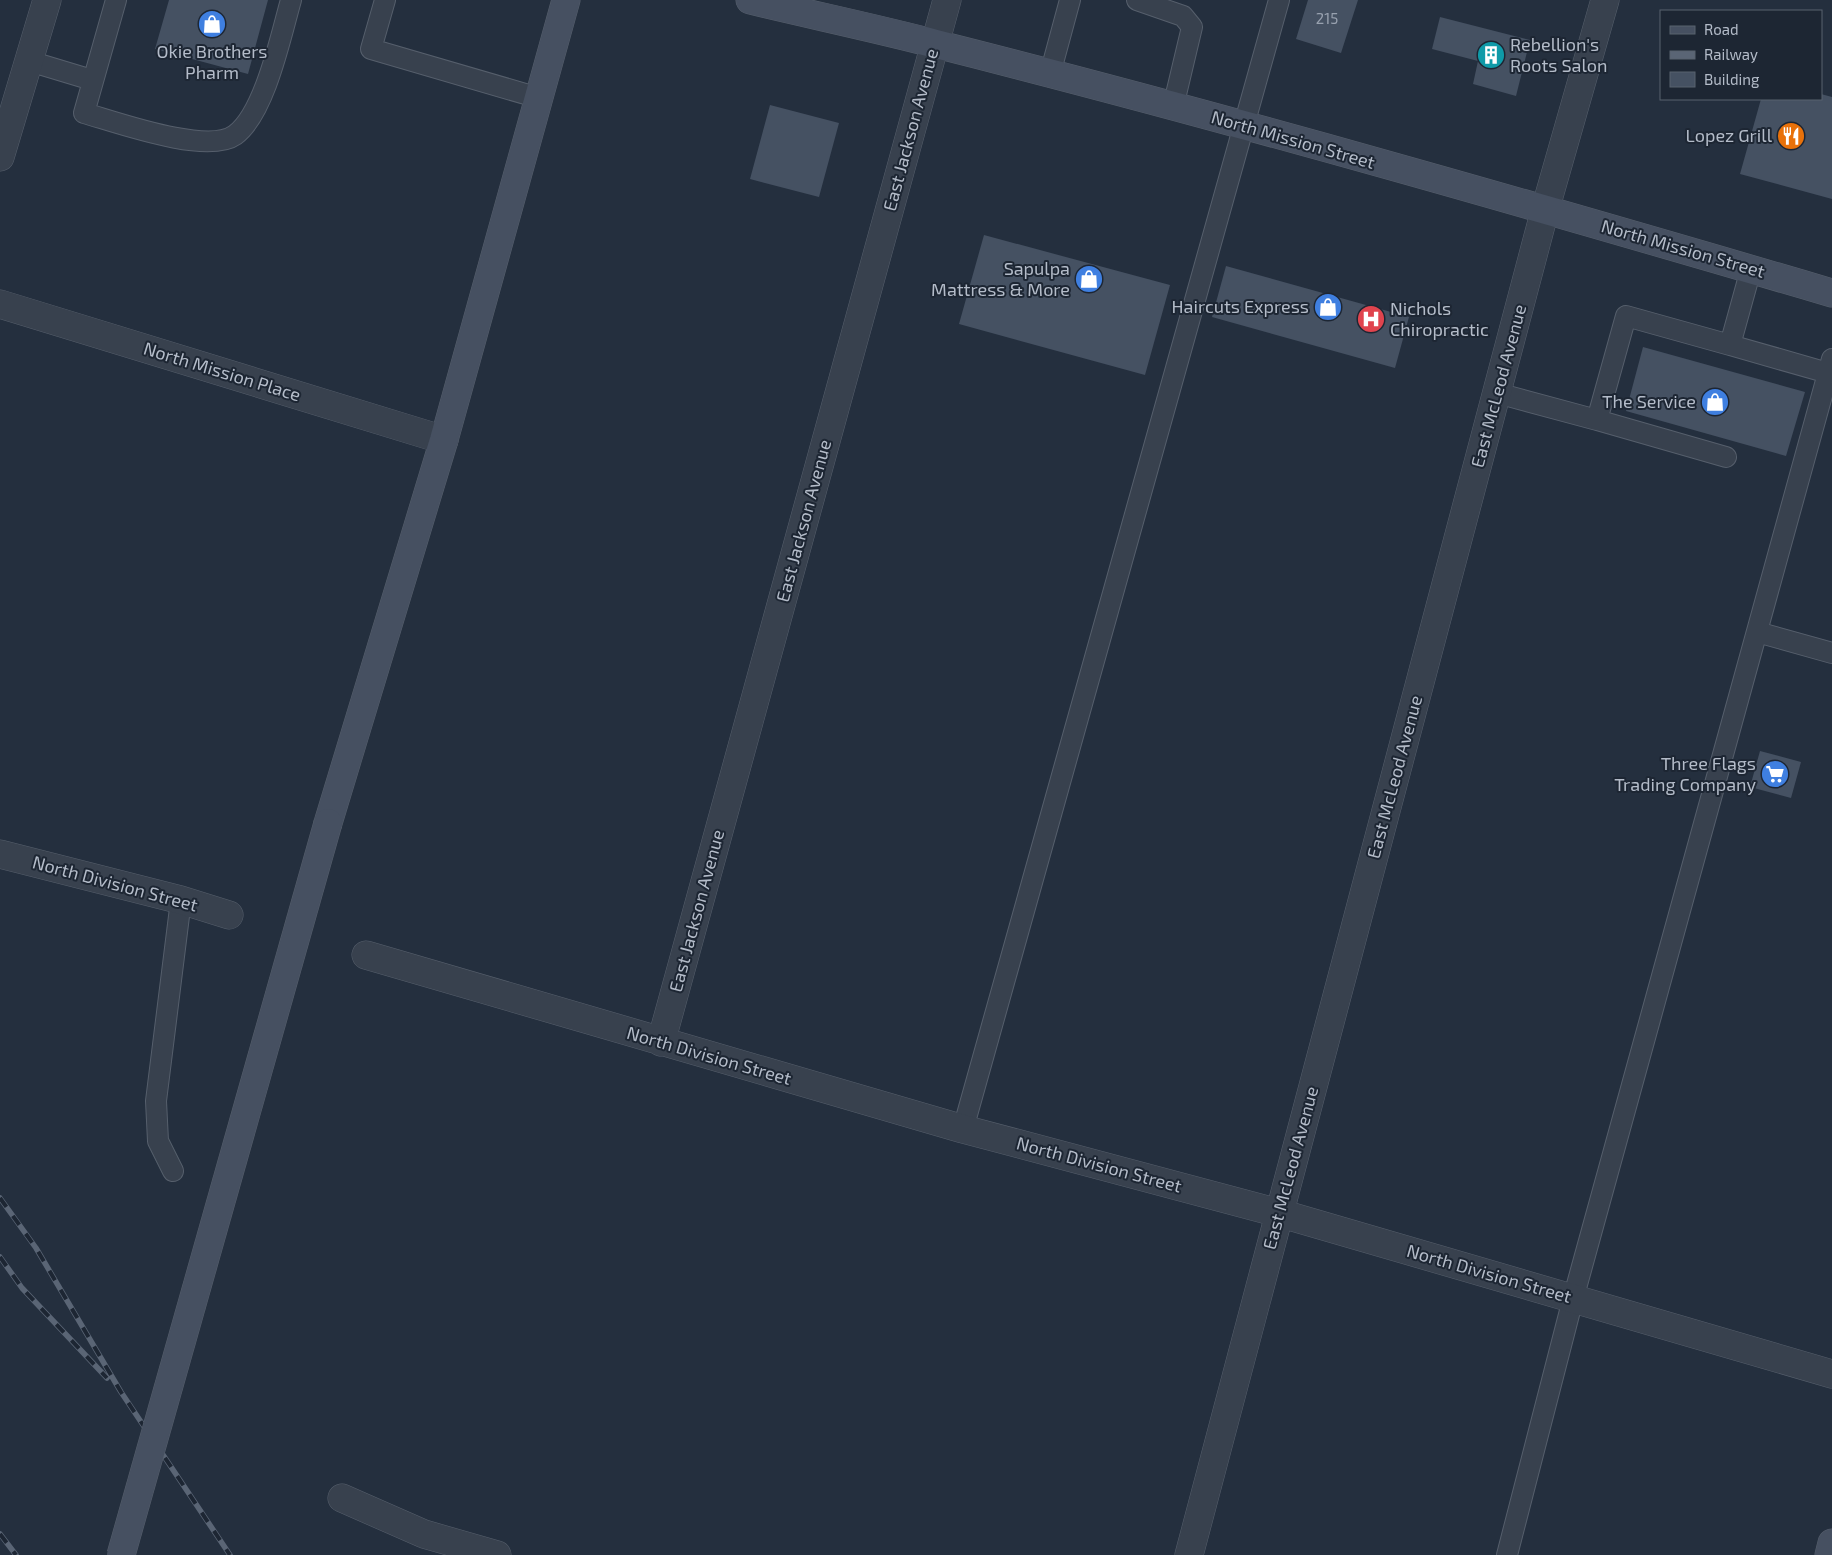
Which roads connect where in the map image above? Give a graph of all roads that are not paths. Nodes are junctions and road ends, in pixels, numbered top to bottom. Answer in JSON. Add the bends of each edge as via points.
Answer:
{"nodes":[{"id":1,"x":47,"y":0,"type":"edge"},
{"id":2,"x":116,"y":0,"type":"edge"},
{"id":3,"x":291,"y":0,"type":"edge"},
{"id":4,"x":385,"y":0,"type":"edge"},
{"id":5,"x":566,"y":0,"type":"edge"},
{"id":6,"x":750,"y":0,"type":"edge"},
{"id":7,"x":947,"y":0,"type":"edge"},
{"id":8,"x":1070,"y":0,"type":"edge"},
{"id":9,"x":1137,"y":0,"type":"edge"},
{"id":10,"x":1279,"y":0,"type":"edge"},
{"id":11,"x":1605,"y":0,"type":"edge"},
{"id":12,"x":935,"y":43,"type":"junction"},
{"id":13,"x":29,"y":61,"type":"junction"},
{"id":14,"x":1050,"y":74,"type":"junction"},
{"id":15,"x":92,"y":80,"type":"junction"},
{"id":16,"x":539,"y":98,"type":"junction"},
{"id":17,"x":1173,"y":107,"type":"junction"},
{"id":18,"x":1244,"y":126,"type":"junction"},
{"id":19,"x":0,"y":157,"type":"edge"},
{"id":20,"x":1545,"y":210,"type":"junction"},
{"id":21,"x":1751,"y":269,"type":"junction"},
{"id":22,"x":1832,"y":293,"type":"edge"},
{"id":23,"x":0,"y":304,"type":"edge"},
{"id":24,"x":1730,"y":345,"type":"junction"},
{"id":25,"x":1830,"y":366,"type":"edge"},
{"id":26,"x":1497,"y":393,"type":"junction"},
{"id":27,"x":1597,"y":420,"type":"junction"},
{"id":28,"x":444,"y":440,"type":"junction"},
{"id":29,"x":1726,"y":457,"type":"dead end"},
{"id":30,"x":1757,"y":632,"type":"junction"},
{"id":31,"x":1832,"y":653,"type":"edge"},
{"id":32,"x":0,"y":854,"type":"edge"},
{"id":33,"x":181,"y":900,"type":"junction"},
{"id":34,"x":229,"y":915,"type":"dead end"},
{"id":35,"x":366,"y":955,"type":"dead end"},
{"id":36,"x":661,"y":1042,"type":"junction"},
{"id":37,"x":963,"y":1129,"type":"junction"},
{"id":38,"x":173,"y":1171,"type":"dead end"},
{"id":39,"x":1279,"y":1213,"type":"junction"},
{"id":40,"x":1573,"y":1299,"type":"junction"},
{"id":41,"x":1832,"y":1374,"type":"edge"},
{"id":42,"x":342,"y":1498,"type":"dead end"},
{"id":43,"x":1832,"y":1543,"type":"edge"},
{"id":44,"x":121,"y":1555,"type":"edge"},
{"id":45,"x":497,"y":1555,"type":"edge"},
{"id":46,"x":1189,"y":1555,"type":"edge"},
{"id":47,"x":1507,"y":1555,"type":"edge"},
{"id":48,"x":1829,"y":1555,"type":"edge"}],
"edges":[{"from":1,"to":13,"type":"street"},
{"from":2,"to":15,"type":"lane"},
{"from":3,"to":15,"type":"lane","via":[[269,78],[246,122],[234,136],[214,142],[178,139],[84,113]]},
{"from":4,"to":16,"type":"lane","via":[[371,49]]},
{"from":5,"to":16,"type":"street"},
{"from":6,"to":12,"type":"street","name":"North Mission Street"},
{"from":7,"to":12,"type":"street","name":"East Jackson Avenue"},
{"from":8,"to":14,"type":"lane"},
{"from":9,"to":17,"type":"lane","via":[[1183,16],[1192,27]]},
{"from":10,"to":18,"type":"lane"},
{"from":11,"to":20,"type":"street","name":"East McLeod Avenue"},
{"from":12,"to":14,"type":"street","name":"North Mission Street"},
{"from":12,"to":36,"type":"street","name":"East Jackson Avenue"},
{"from":13,"to":15,"type":"lane"},
{"from":13,"to":19,"type":"street"},
{"from":14,"to":17,"type":"street","name":"North Mission Street"},
{"from":16,"to":28,"type":"street"},
{"from":17,"to":18,"type":"street","name":"North Mission Street"},
{"from":18,"to":20,"type":"street","name":"North Mission Street"},
{"from":18,"to":37,"type":"lane"},
{"from":20,"to":21,"type":"street","name":"North Mission Street"},
{"from":20,"to":26,"type":"street","name":"East McLeod Avenue"},
{"from":21,"to":22,"type":"street","name":"North Mission Street"},
{"from":21,"to":24,"type":"lane"},
{"from":23,"to":28,"type":"street","name":"North Mission Place"},
{"from":24,"to":25,"type":"lane"},
{"from":24,"to":27,"type":"lane","via":[[1626,316]]},
{"from":25,"to":30,"type":"lane"},
{"from":26,"to":27,"type":"lane"},
{"from":26,"to":39,"type":"street","name":"East McLeod Avenue"},
{"from":27,"to":29,"type":"lane"},
{"from":28,"to":44,"type":"street","bridge":true,"via":[[328,823]]},
{"from":30,"to":31,"type":"lane"},
{"from":30,"to":40,"type":"lane"},
{"from":32,"to":33,"type":"street","name":"North Division Street"},
{"from":33,"to":34,"type":"street","name":"North Division Street"},
{"from":33,"to":38,"type":"lane","via":[[156,1100],[158,1141]]},
{"from":35,"to":36,"type":"street","name":"North Division Street"},
{"from":36,"to":37,"type":"street","name":"North Division Street"},
{"from":37,"to":39,"type":"street","name":"North Division Street"},
{"from":39,"to":40,"type":"street","name":"North Division Street"},
{"from":39,"to":46,"type":"street","name":"East McLeod Avenue"},
{"from":40,"to":41,"type":"street","name":"North Division Street"},
{"from":40,"to":47,"type":"lane"},
{"from":42,"to":45,"type":"street","via":[[424,1534]]},
{"from":43,"to":48,"type":"street"}]}
